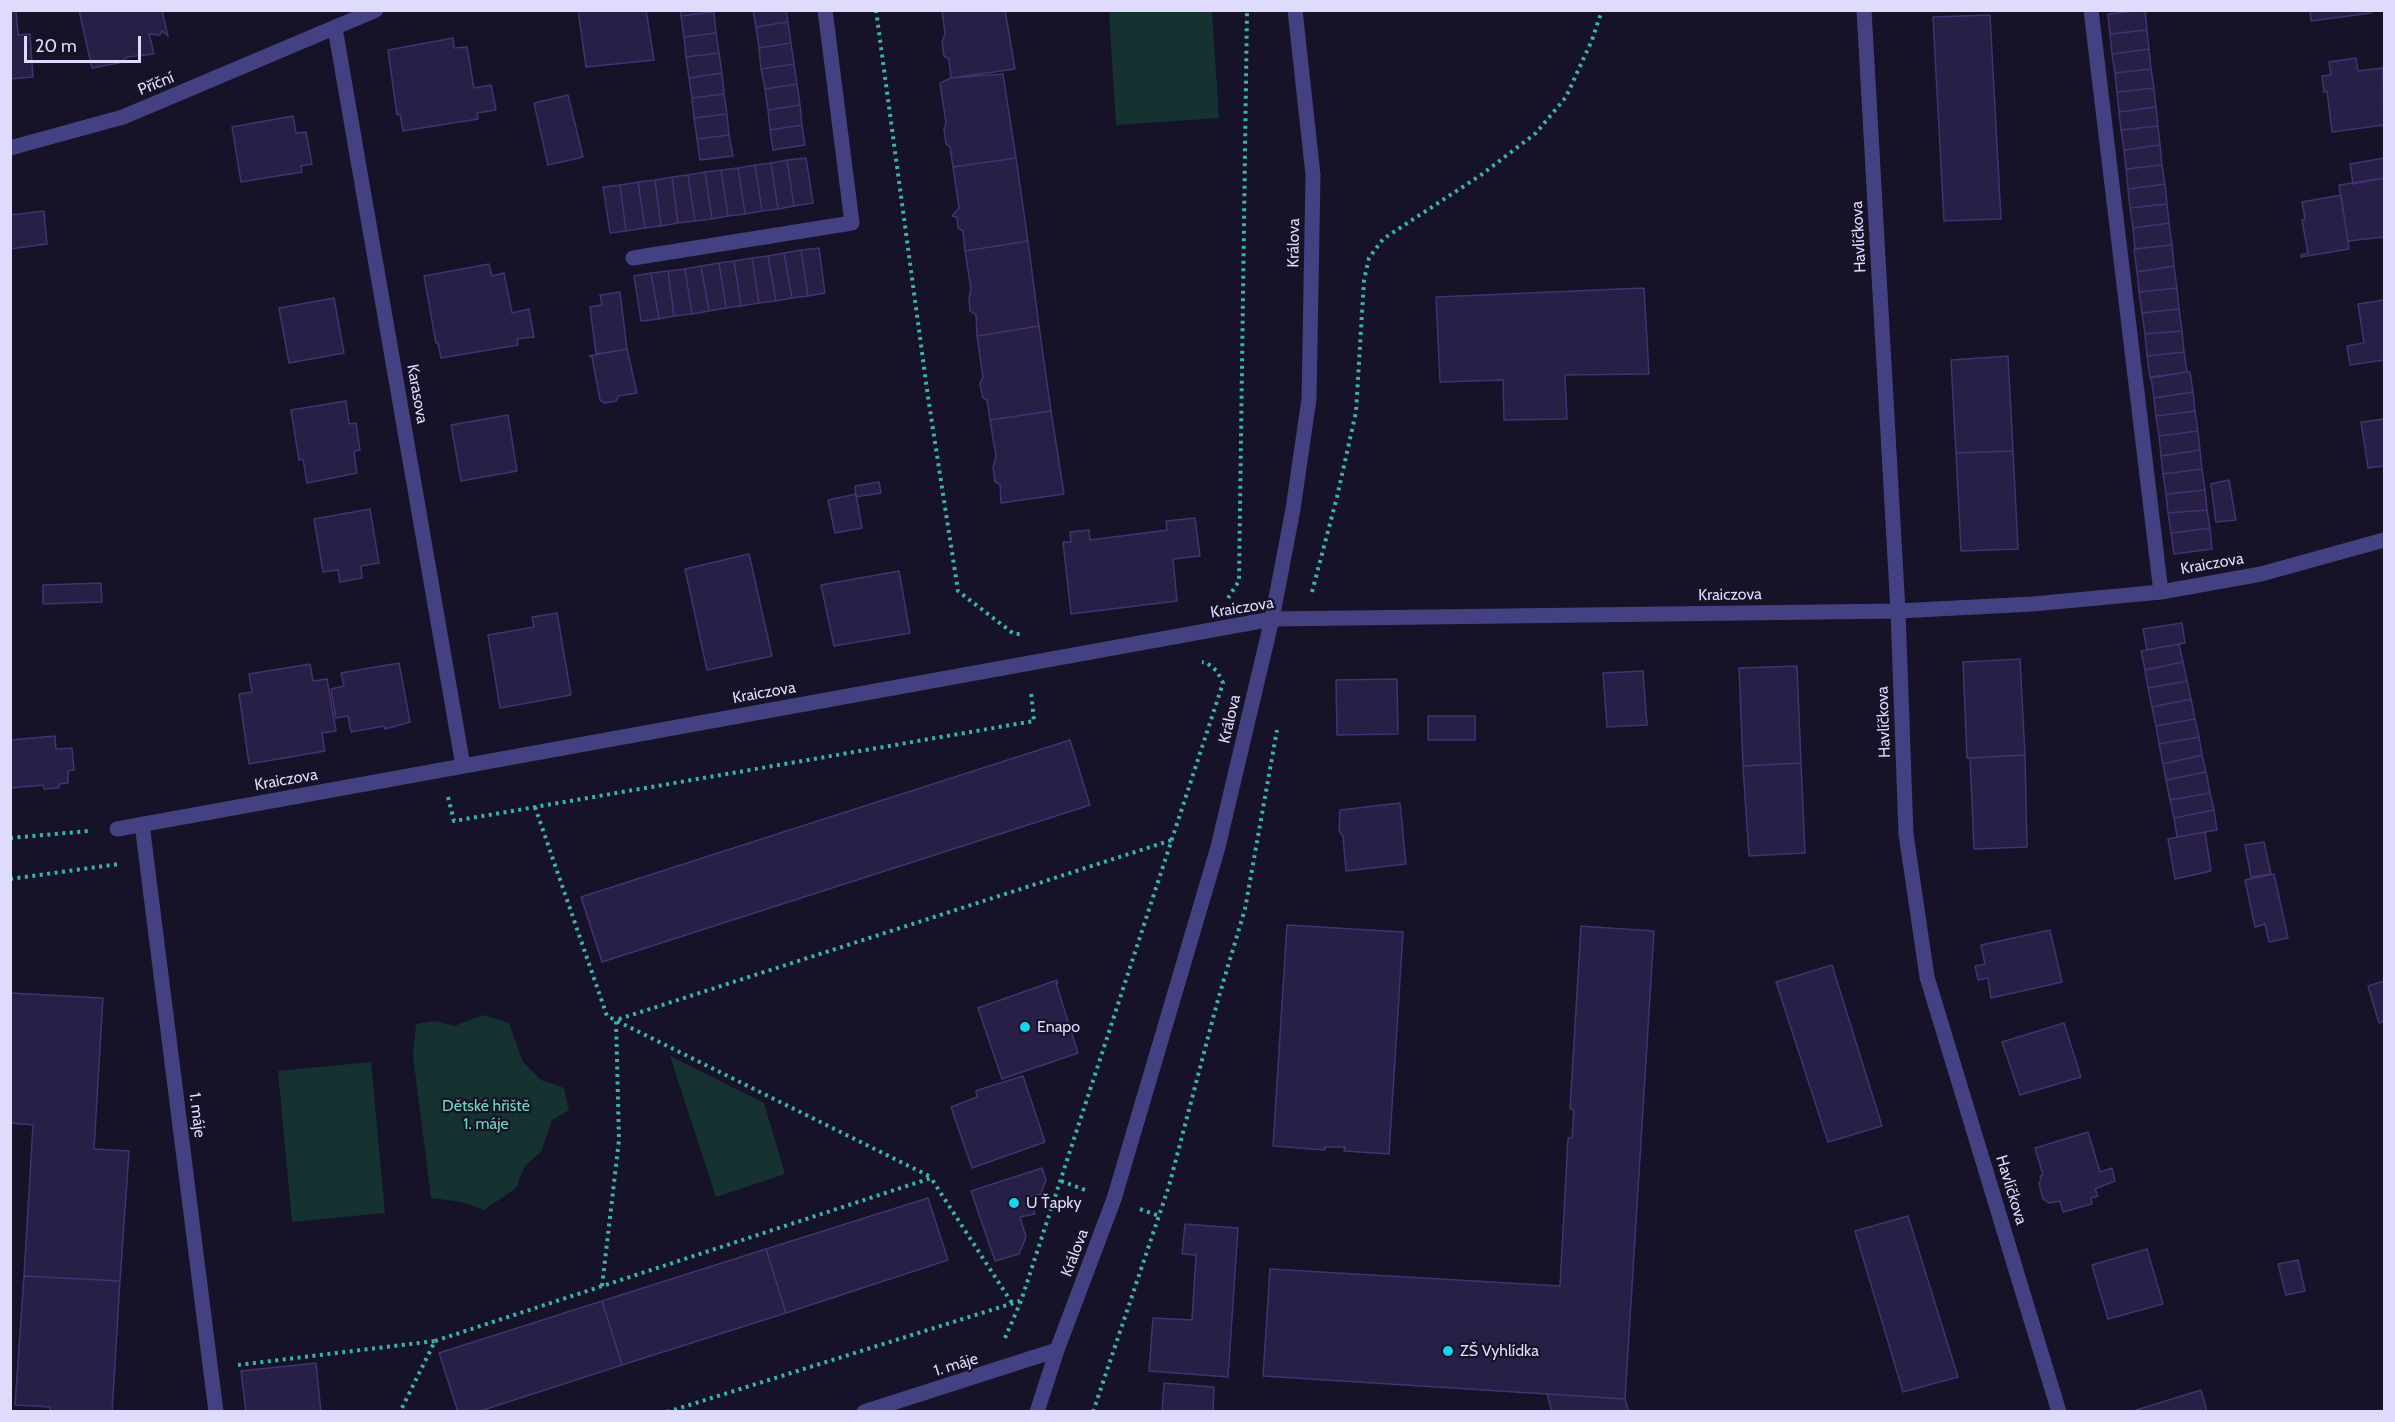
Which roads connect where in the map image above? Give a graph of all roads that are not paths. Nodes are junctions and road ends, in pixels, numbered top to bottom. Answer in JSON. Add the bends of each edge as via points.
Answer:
{"nodes":[{"id":1,"x":376,"y":10,"type":"edge"},
{"id":2,"x":825,"y":10,"type":"edge"},
{"id":3,"x":1295,"y":10,"type":"edge"},
{"id":4,"x":1864,"y":10,"type":"edge"},
{"id":5,"x":2091,"y":10,"type":"edge"},
{"id":6,"x":335,"y":28,"type":"junction"},
{"id":7,"x":10,"y":148,"type":"edge"},
{"id":8,"x":633,"y":258,"type":"dead end"},
{"id":9,"x":2385,"y":540,"type":"edge"},
{"id":10,"x":2161,"y":592,"type":"junction"},
{"id":11,"x":1898,"y":611,"type":"junction"},
{"id":12,"x":1272,"y":619,"type":"junction"},
{"id":13,"x":463,"y":766,"type":"junction"},
{"id":14,"x":142,"y":824,"type":"junction"},
{"id":15,"x":117,"y":829,"type":"road end"},
{"id":16,"x":1057,"y":1350,"type":"junction"},
{"id":17,"x":216,"y":1412,"type":"edge"},
{"id":18,"x":864,"y":1412,"type":"edge"},
{"id":19,"x":1037,"y":1412,"type":"edge"},
{"id":20,"x":2059,"y":1412,"type":"edge"}],
"edges":[{"from":1,"to":6,"type":"street","name":"Příční"},
{"from":2,"to":8,"type":"street","via":[[852,222]]},
{"from":3,"to":12,"type":"street","name":"Králova","via":[[1313,175],[1309,399]]},
{"from":4,"to":11,"type":"street","name":"Havlíčkova"},
{"from":5,"to":10,"type":"street"},
{"from":6,"to":7,"type":"street","name":"Příční","via":[[123,117]]},
{"from":6,"to":13,"type":"street","name":"Karasova"},
{"from":9,"to":10,"type":"street","name":"Kraiczova","via":[[2261,574]]},
{"from":10,"to":11,"type":"street","name":"Kraiczova"},
{"from":11,"to":12,"type":"street","name":"Kraiczova"},
{"from":11,"to":20,"type":"street","name":"Havlíčkova","via":[[1906,834],[1927,977]]},
{"from":12,"to":13,"type":"street","name":"Kraiczova"},
{"from":12,"to":16,"type":"street","name":"Králova","via":[[1198,920],[1114,1200]]},
{"from":13,"to":14,"type":"street","name":"Kraiczova"},
{"from":14,"to":15,"type":"street","name":"Kraiczova"},
{"from":14,"to":17,"type":"street","name":"1. máje"},
{"from":16,"to":18,"type":"street","name":"1. máje"},
{"from":16,"to":19,"type":"street","name":"Králova"}]}
